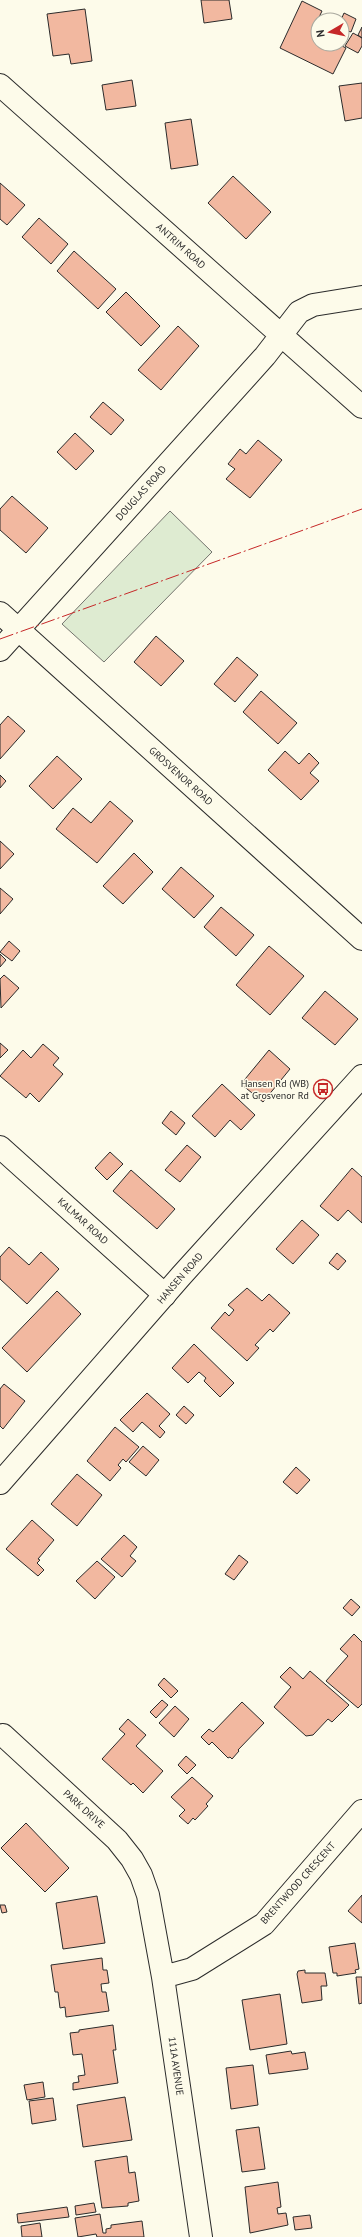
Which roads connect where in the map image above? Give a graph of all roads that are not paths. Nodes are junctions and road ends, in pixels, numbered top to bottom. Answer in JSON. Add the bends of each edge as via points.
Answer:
{"nodes":[{"id":1,"x":0,"y":85,"type":"edge"},
{"id":2,"x":362,"y":296,"type":"edge"},
{"id":3,"x":280,"y":334,"type":"junction"},
{"id":4,"x":362,"y":407,"type":"edge"},
{"id":5,"x":0,"y":613,"type":"edge"},
{"id":6,"x":18,"y":629,"type":"junction"},
{"id":7,"x":0,"y":650,"type":"edge"},
{"id":8,"x":362,"y":939,"type":"edge"},
{"id":9,"x":362,"y":1076,"type":"edge"},
{"id":10,"x":0,"y":1147,"type":"edge"},
{"id":11,"x":165,"y":1295,"type":"junction"},
{"id":12,"x":0,"y":1483,"type":"edge"},
{"id":13,"x":3,"y":1735,"type":"dead end"},
{"id":14,"x":362,"y":1811,"type":"edge"},
{"id":15,"x":148,"y":1895,"type":"joint"},
{"id":16,"x":163,"y":1977,"type":"junction"},
{"id":17,"x":201,"y":2237,"type":"edge"}],
"edges":[{"from":1,"to":3,"type":"street","name":"ANTRIM ROAD"},
{"from":2,"to":3,"type":"street","name":"DOUGLAS ROAD","via":[[313,304],[299,312]]},
{"from":3,"to":4,"type":"street","name":"ANTRIM ROAD"},
{"from":3,"to":6,"type":"street","name":"DOUGLAS ROAD","via":[[265,356]]},
{"from":5,"to":6,"type":"street","name":"GROSVENOR ROAD"},
{"from":6,"to":7,"type":"street","name":"DOUGLAS ROAD"},
{"from":6,"to":8,"type":"street","name":"GROSVENOR ROAD"},
{"from":9,"to":11,"type":"street","name":"HANSEN ROAD"},
{"from":10,"to":11,"type":"street","name":"KALMAR ROAD"},
{"from":11,"to":12,"type":"street","name":"HANSEN ROAD"},
{"from":13,"to":15,"type":"street","name":"PARK DRIVE","via":[[117,1840],[132,1859]]},
{"from":14,"to":16,"type":"street","name":"BRENTWOOD CRESCENT","via":[[264,1924],[192,1969]]},
{"from":15,"to":16,"type":"street","name":"111A AVENUE"},
{"from":16,"to":17,"type":"street","name":"111A AVENUE"}]}
